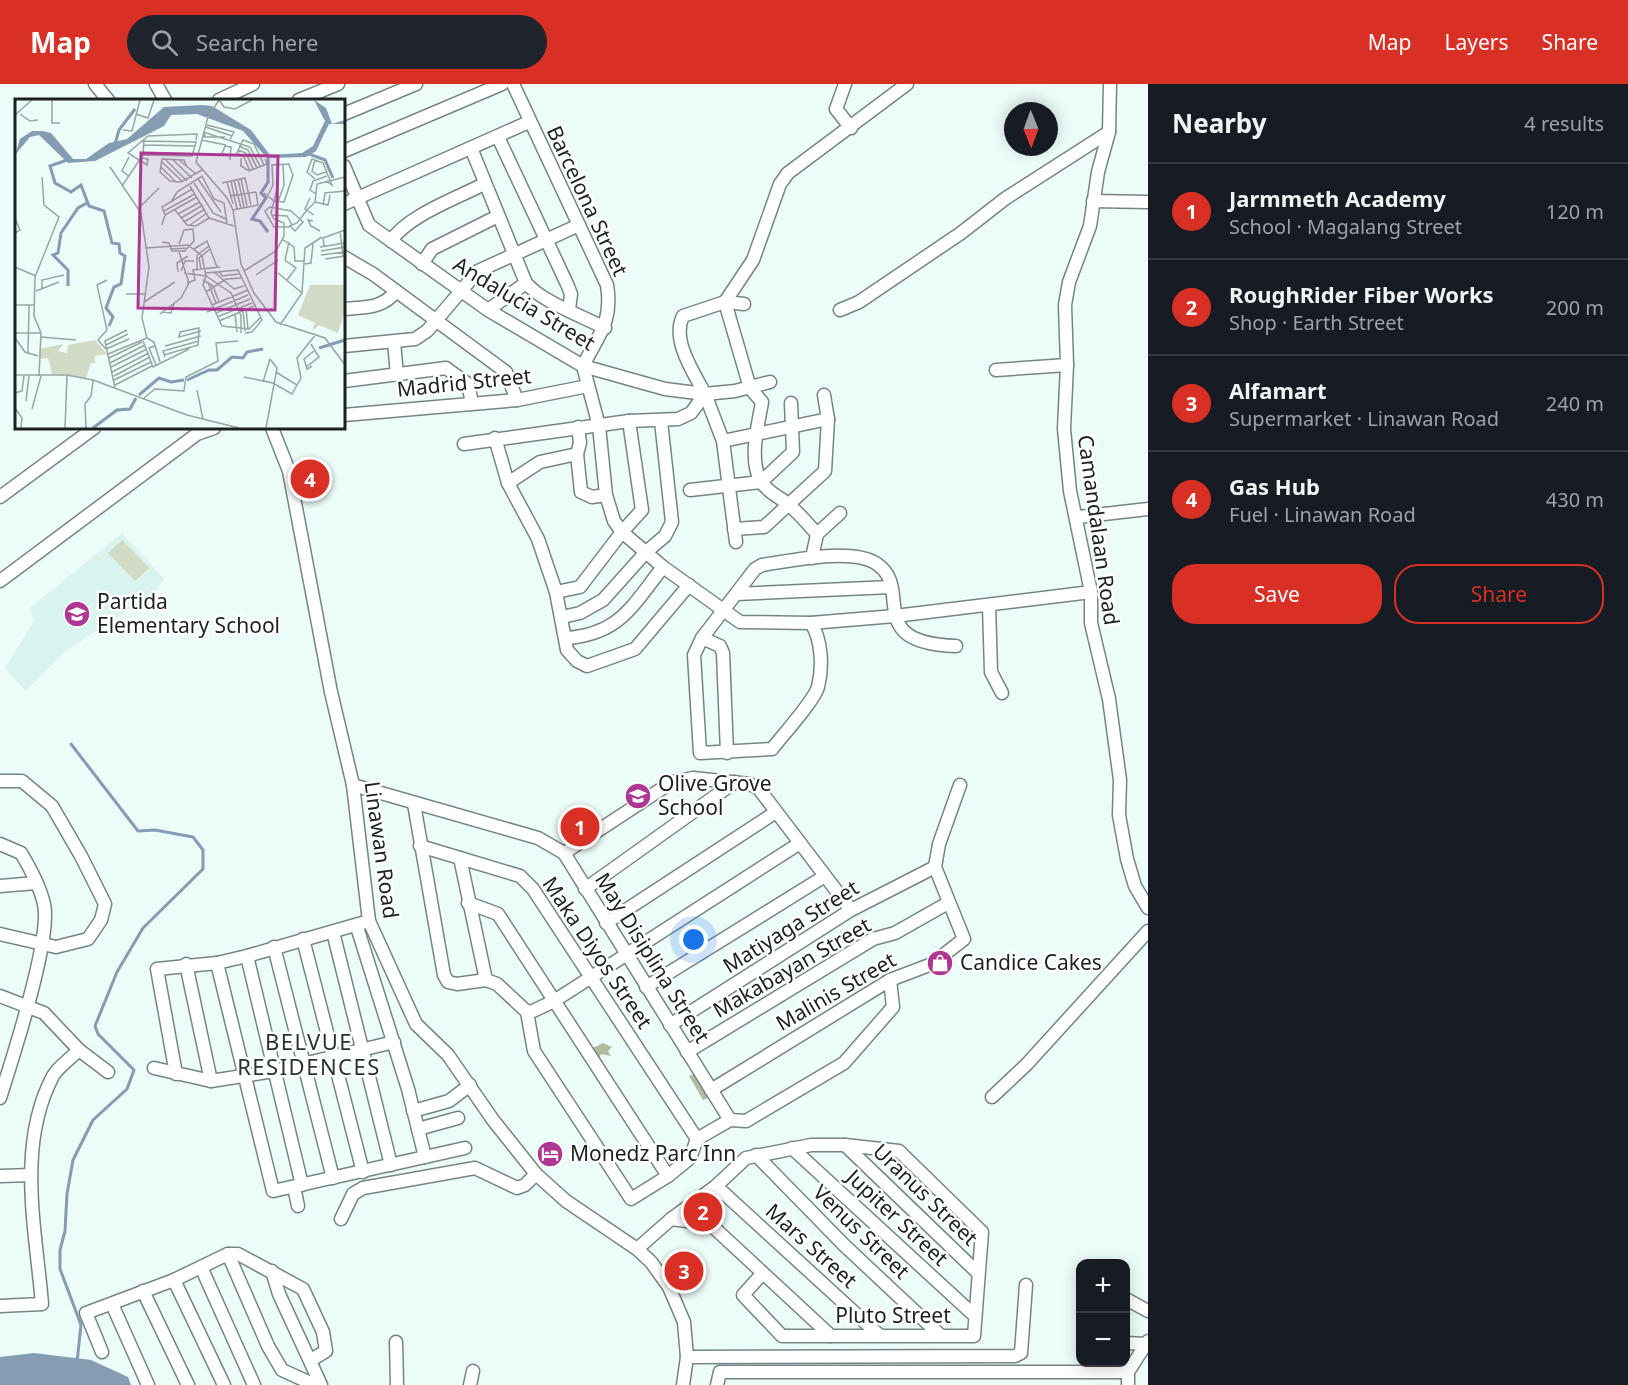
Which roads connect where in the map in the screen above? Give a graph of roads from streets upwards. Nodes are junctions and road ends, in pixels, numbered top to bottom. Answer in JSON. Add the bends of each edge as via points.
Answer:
{"nodes":[{"id":1,"x":95,"y":84,"type":"edge"},
{"id":2,"x":253,"y":84,"type":"edge"},
{"id":3,"x":338,"y":84,"type":"edge"},
{"id":4,"x":417,"y":84,"type":"edge"},
{"id":5,"x":502,"y":84,"type":"edge"},
{"id":6,"x":513,"y":84,"type":"edge"},
{"id":7,"x":844,"y":84,"type":"edge"},
{"id":8,"x":907,"y":84,"type":"edge"},
{"id":9,"x":1110,"y":84,"type":"edge"},
{"id":10,"x":238,"y":87,"type":"edge"},
{"id":11,"x":312,"y":93,"type":"edge"},
{"id":12,"x":107,"y":99,"type":"edge"},
{"id":13,"x":220,"y":99,"type":"edge"},
{"id":14,"x":345,"y":114,"type":"edge"},
{"id":15,"x":529,"y":122,"type":"junction"},
{"id":16,"x":851,"y":128,"type":"junction"},
{"id":17,"x":1109,"y":132,"type":"junction"},
{"id":18,"x":498,"y":137,"type":"junction"},
{"id":19,"x":471,"y":148,"type":"junction"},
{"id":20,"x":345,"y":151,"type":"edge"},
{"id":21,"x":345,"y":168,"type":"edge"},
{"id":22,"x":484,"y":184,"type":"junction"},
{"id":23,"x":357,"y":197,"type":"junction"},
{"id":24,"x":1093,"y":201,"type":"junction"},
{"id":25,"x":1148,"y":202,"type":"edge"},
{"id":26,"x":345,"y":203,"type":"edge"},
{"id":27,"x":498,"y":216,"type":"junction"},
{"id":28,"x":579,"y":225,"type":"junction"},
{"id":29,"x":548,"y":239,"type":"junction"},
{"id":30,"x":391,"y":241,"type":"junction"},
{"id":31,"x":515,"y":253,"type":"junction"},
{"id":32,"x":345,"y":258,"type":"edge"},
{"id":33,"x":422,"y":264,"type":"junction"},
{"id":34,"x":526,"y":283,"type":"junction"},
{"id":35,"x":396,"y":291,"type":"junction"},
{"id":36,"x":460,"y":291,"type":"junction"},
{"id":37,"x":725,"y":302,"type":"junction"},
{"id":38,"x":744,"y":304,"type":"dead end"},
{"id":39,"x":345,"y":309,"type":"edge"},
{"id":40,"x":569,"y":309,"type":"junction"},
{"id":41,"x":488,"y":310,"type":"junction"},
{"id":42,"x":840,"y":310,"type":"dead end"},
{"id":43,"x":436,"y":320,"type":"junction"},
{"id":44,"x":605,"y":328,"type":"junction"},
{"id":45,"x":394,"y":342,"type":"junction"},
{"id":46,"x":345,"y":346,"type":"edge"},
{"id":47,"x":1067,"y":365,"type":"junction"},
{"id":48,"x":583,"y":366,"type":"junction"},
{"id":49,"x":996,"y":370,"type":"dead end"},
{"id":50,"x":397,"y":375,"type":"junction"},
{"id":51,"x":345,"y":381,"type":"edge"},
{"id":52,"x":770,"y":382,"type":"dead end"},
{"id":53,"x":588,"y":386,"type":"junction"},
{"id":54,"x":750,"y":388,"type":"junction"},
{"id":55,"x":705,"y":394,"type":"junction"},
{"id":56,"x":824,"y":395,"type":"dead end"},
{"id":57,"x":517,"y":400,"type":"junction"},
{"id":58,"x":472,"y":403,"type":"junction"},
{"id":59,"x":791,"y":403,"type":"dead end"},
{"id":60,"x":345,"y":415,"type":"edge"},
{"id":61,"x":828,"y":419,"type":"junction"},
{"id":62,"x":629,"y":421,"type":"junction"},
{"id":63,"x":661,"y":421,"type":"junction"},
{"id":64,"x":599,"y":426,"type":"junction"},
{"id":65,"x":578,"y":427,"type":"junction"},
{"id":66,"x":792,"y":427,"type":"junction"},
{"id":67,"x":93,"y":429,"type":"edge"},
{"id":68,"x":272,"y":429,"type":"edge"},
{"id":69,"x":195,"y":431,"type":"edge"},
{"id":70,"x":755,"y":435,"type":"junction"},
{"id":71,"x":495,"y":438,"type":"junction"},
{"id":72,"x":723,"y":441,"type":"junction"},
{"id":73,"x":464,"y":444,"type":"dead end"},
{"id":74,"x":577,"y":454,"type":"junction"},
{"id":75,"x":761,"y":482,"type":"junction"},
{"id":76,"x":508,"y":483,"type":"junction"},
{"id":77,"x":729,"y":487,"type":"junction"},
{"id":78,"x":690,"y":490,"type":"dead end"},
{"id":79,"x":606,"y":495,"type":"junction"},
{"id":80,"x":0,"y":497,"type":"edge"},
{"id":81,"x":788,"y":504,"type":"junction"},
{"id":82,"x":1148,"y":509,"type":"edge"},
{"id":83,"x":840,"y":513,"type":"dead end"},
{"id":84,"x":1078,"y":517,"type":"junction"},
{"id":85,"x":734,"y":529,"type":"junction"},
{"id":86,"x":622,"y":531,"type":"junction"},
{"id":87,"x":818,"y":534,"type":"junction"},
{"id":88,"x":735,"y":542,"type":"dead end"},
{"id":89,"x":646,"y":552,"type":"junction"},
{"id":90,"x":812,"y":558,"type":"junction"},
{"id":91,"x":663,"y":567,"type":"junction"},
{"id":92,"x":0,"y":581,"type":"edge"},
{"id":93,"x":689,"y":585,"type":"junction"},
{"id":94,"x":891,"y":587,"type":"junction"},
{"id":95,"x":556,"y":592,"type":"junction"},
{"id":96,"x":1091,"y":592,"type":"junction"},
{"id":97,"x":736,"y":594,"type":"junction"},
{"id":98,"x":989,"y":605,"type":"junction"},
{"id":99,"x":719,"y":609,"type":"junction"},
{"id":100,"x":894,"y":616,"type":"junction"},
{"id":101,"x":562,"y":617,"type":"junction"},
{"id":102,"x":811,"y":623,"type":"junction"},
{"id":103,"x":566,"y":638,"type":"junction"},
{"id":104,"x":702,"y":638,"type":"junction"},
{"id":105,"x":957,"y":646,"type":"dead end"},
{"id":106,"x":1002,"y":693,"type":"dead end"},
{"id":107,"x":727,"y":753,"type":"junction"},
{"id":108,"x":0,"y":781,"type":"edge"},
{"id":109,"x":735,"y":782,"type":"junction"},
{"id":110,"x":353,"y":784,"type":"junction"},
{"id":111,"x":960,"y":785,"type":"dead end"},
{"id":112,"x":414,"y":804,"type":"junction"},
{"id":113,"x":776,"y":812,"type":"junction"},
{"id":114,"x":800,"y":843,"type":"junction"},
{"id":115,"x":0,"y":844,"type":"edge"},
{"id":116,"x":420,"y":846,"type":"junction"},
{"id":117,"x":564,"y":853,"type":"junction"},
{"id":118,"x":460,"y":858,"type":"junction"},
{"id":119,"x":935,"y":867,"type":"junction"},
{"id":120,"x":825,"y":876,"type":"junction"},
{"id":121,"x":36,"y":883,"type":"junction"},
{"id":122,"x":0,"y":886,"type":"edge"},
{"id":123,"x":585,"y":889,"type":"junction"},
{"id":124,"x":468,"y":903,"type":"junction"},
{"id":125,"x":948,"y":903,"type":"junction"},
{"id":126,"x":1148,"y":908,"type":"edge"},
{"id":127,"x":850,"y":910,"type":"junction"},
{"id":128,"x":369,"y":921,"type":"junction"},
{"id":129,"x":606,"y":923,"type":"junction"},
{"id":130,"x":357,"y":927,"type":"junction"},
{"id":131,"x":1148,"y":931,"type":"edge"},
{"id":132,"x":333,"y":932,"type":"junction"},
{"id":133,"x":0,"y":934,"type":"edge"},
{"id":134,"x":303,"y":939,"type":"junction"},
{"id":135,"x":42,"y":944,"type":"junction"},
{"id":136,"x":274,"y":947,"type":"junction"},
{"id":137,"x":626,"y":954,"type":"junction"},
{"id":138,"x":247,"y":956,"type":"junction"},
{"id":139,"x":217,"y":963,"type":"junction"},
{"id":140,"x":186,"y":964,"type":"junction"},
{"id":141,"x":590,"y":977,"type":"junction"},
{"id":142,"x":486,"y":980,"type":"junction"},
{"id":143,"x":890,"y":980,"type":"junction"},
{"id":144,"x":646,"y":987,"type":"junction"},
{"id":145,"x":0,"y":996,"type":"edge"},
{"id":146,"x":554,"y":1000,"type":"junction"},
{"id":147,"x":27,"y":1005,"type":"junction"},
{"id":148,"x":527,"y":1012,"type":"junction"},
{"id":149,"x":670,"y":1025,"type":"junction"},
{"id":150,"x":394,"y":1042,"type":"junction"},
{"id":151,"x":79,"y":1050,"type":"junction"},
{"id":152,"x":363,"y":1050,"type":"junction"},
{"id":153,"x":687,"y":1052,"type":"junction"},
{"id":154,"x":333,"y":1057,"type":"junction"},
{"id":155,"x":304,"y":1064,"type":"junction"},
{"id":156,"x":154,"y":1068,"type":"dead end"},
{"id":157,"x":274,"y":1071,"type":"junction"},
{"id":158,"x":108,"y":1072,"type":"dead end"},
{"id":159,"x":176,"y":1074,"type":"junction"},
{"id":160,"x":244,"y":1077,"type":"junction"},
{"id":161,"x":211,"y":1081,"type":"junction"},
{"id":162,"x":470,"y":1085,"type":"junction"},
{"id":163,"x":711,"y":1090,"type":"junction"},
{"id":164,"x":992,"y":1097,"type":"dead end"},
{"id":165,"x":0,"y":1098,"type":"edge"},
{"id":166,"x":413,"y":1111,"type":"junction"},
{"id":167,"x":458,"y":1118,"type":"dead end"},
{"id":168,"x":730,"y":1120,"type":"junction"},
{"id":169,"x":418,"y":1130,"type":"junction"},
{"id":170,"x":697,"y":1139,"type":"junction"},
{"id":171,"x":845,"y":1145,"type":"junction"},
{"id":172,"x":465,"y":1148,"type":"dead end"},
{"id":173,"x":792,"y":1148,"type":"junction"},
{"id":174,"x":756,"y":1155,"type":"junction"},
{"id":175,"x":425,"y":1157,"type":"junction"},
{"id":176,"x":391,"y":1165,"type":"junction"},
{"id":177,"x":363,"y":1172,"type":"junction"},
{"id":178,"x":536,"y":1174,"type":"junction"},
{"id":179,"x":31,"y":1175,"type":"junction"},
{"id":180,"x":0,"y":1176,"type":"edge"},
{"id":181,"x":668,"y":1176,"type":"junction"},
{"id":182,"x":333,"y":1178,"type":"junction"},
{"id":183,"x":298,"y":1186,"type":"junction"},
{"id":184,"x":716,"y":1186,"type":"junction"},
{"id":185,"x":298,"y":1206,"type":"dead end"},
{"id":186,"x":340,"y":1219,"type":"dead end"},
{"id":187,"x":671,"y":1219,"type":"junction"},
{"id":188,"x":636,"y":1249,"type":"junction"},
{"id":189,"x":228,"y":1254,"type":"junction"},
{"id":190,"x":201,"y":1266,"type":"junction"},
{"id":191,"x":272,"y":1271,"type":"junction"},
{"id":192,"x":978,"y":1273,"type":"junction"},
{"id":193,"x":762,"y":1274,"type":"junction"},
{"id":194,"x":174,"y":1280,"type":"junction"},
{"id":195,"x":1026,"y":1285,"type":"dead end"},
{"id":196,"x":143,"y":1291,"type":"junction"},
{"id":197,"x":1130,"y":1302,"type":"edge"},
{"id":198,"x":112,"y":1304,"type":"junction"},
{"id":199,"x":0,"y":1306,"type":"edge"},
{"id":200,"x":1148,"y":1311,"type":"edge"},
{"id":201,"x":975,"y":1316,"type":"junction"},
{"id":202,"x":879,"y":1335,"type":"junction"},
{"id":203,"x":940,"y":1335,"type":"junction"},
{"id":204,"x":831,"y":1336,"type":"junction"},
{"id":205,"x":396,"y":1342,"type":"dead end"},
{"id":206,"x":1147,"y":1342,"type":"edge"},
{"id":207,"x":1130,"y":1343,"type":"edge"},
{"id":208,"x":102,"y":1352,"type":"dead end"},
{"id":209,"x":687,"y":1357,"type":"junction"},
{"id":210,"x":311,"y":1360,"type":"junction"},
{"id":211,"x":473,"y":1371,"type":"dead end"},
{"id":212,"x":1128,"y":1378,"type":"edge"},
{"id":213,"x":814,"y":1379,"type":"edge"},
{"id":214,"x":925,"y":1379,"type":"edge"},
{"id":215,"x":1017,"y":1379,"type":"edge"},
{"id":216,"x":1045,"y":1379,"type":"edge"},
{"id":217,"x":1072,"y":1379,"type":"edge"},
{"id":218,"x":1098,"y":1379,"type":"edge"},
{"id":219,"x":148,"y":1385,"type":"edge"},
{"id":220,"x":188,"y":1385,"type":"edge"},
{"id":221,"x":224,"y":1385,"type":"edge"},
{"id":222,"x":254,"y":1385,"type":"edge"},
{"id":223,"x":315,"y":1385,"type":"edge"},
{"id":224,"x":321,"y":1385,"type":"edge"},
{"id":225,"x":397,"y":1385,"type":"edge"},
{"id":226,"x":470,"y":1385,"type":"edge"},
{"id":227,"x":683,"y":1385,"type":"edge"},
{"id":228,"x":717,"y":1385,"type":"edge"}],
"edges":[{"from":1,"to":12,"type":"street"},
{"from":2,"to":10,"type":"street"},
{"from":3,"to":11,"type":"street"},
{"from":4,"to":14,"type":"street"},
{"from":5,"to":20,"type":"street"},
{"from":6,"to":15,"type":"street","name":"Barcelona Street"},
{"from":7,"to":16,"type":"street","via":[[836,109]]},
{"from":8,"to":16,"type":"street"},
{"from":9,"to":17,"type":"street","name":"Camandalaan Road"},
{"from":10,"to":13,"type":"street"},
{"from":15,"to":18,"type":"street"},
{"from":15,"to":28,"type":"street","name":"Barcelona Street"},
{"from":16,"to":37,"type":"street","via":[[788,173],[780,184],[753,260]]},
{"from":17,"to":24,"type":"street","name":"Camandalaan Road"},
{"from":17,"to":42,"type":"street","via":[[1006,198],[859,302]]},
{"from":18,"to":19,"type":"street"},
{"from":18,"to":29,"type":"street"},
{"from":19,"to":22,"type":"street"},
{"from":19,"to":23,"type":"street"},
{"from":21,"to":23,"type":"street","name":"Andalucia Street"},
{"from":22,"to":27,"type":"street"},
{"from":22,"to":30,"type":"street","via":[[412,221]]},
{"from":23,"to":26,"type":"street"},
{"from":23,"to":30,"type":"street","name":"Andalucia Street","via":[[369,225]]},
{"from":24,"to":25,"type":"street"},
{"from":24,"to":47,"type":"street","name":"Camandalaan Road","via":[[1090,226],[1069,282],[1065,305]]},
{"from":27,"to":31,"type":"street"},
{"from":27,"to":33,"type":"street","via":[[432,249]]},
{"from":28,"to":29,"type":"street"},
{"from":28,"to":44,"type":"street","name":"Barcelona Street","via":[[608,285],[610,306]]},
{"from":29,"to":31,"type":"street"},
{"from":29,"to":40,"type":"street","via":[[571,294]]},
{"from":30,"to":33,"type":"street","name":"Andalucia Street"},
{"from":31,"to":34,"type":"street"},
{"from":31,"to":36,"type":"street","via":[[478,270]]},
{"from":32,"to":35,"type":"street"},
{"from":33,"to":36,"type":"street","name":"Andalucia Street"},
{"from":34,"to":40,"type":"street","via":[[533,291]]},
{"from":34,"to":41,"type":"street"},
{"from":35,"to":39,"type":"street","via":[[389,301],[377,306]]},
{"from":35,"to":43,"type":"street"},
{"from":36,"to":41,"type":"street","name":"Andalucia Street"},
{"from":36,"to":43,"type":"street"},
{"from":37,"to":38,"type":"street"},
{"from":37,"to":54,"type":"street"},
{"from":37,"to":55,"type":"street","via":[[683,316],[679,323],[689,364]]},
{"from":40,"to":44,"type":"street"},
{"from":41,"to":48,"type":"street","name":"Andalucia Street"},
{"from":43,"to":45,"type":"street","via":[[415,339]]},
{"from":43,"to":57,"type":"street","via":[[506,372]]},
{"from":44,"to":48,"type":"street","name":"Barcelona Street"},
{"from":45,"to":46,"type":"street"},
{"from":45,"to":50,"type":"street"},
{"from":47,"to":49,"type":"street"},
{"from":47,"to":84,"type":"street","name":"Camandalaan Road","via":[[1065,429],[1070,491]]},
{"from":48,"to":53,"type":"street"},
{"from":48,"to":55,"type":"street","name":"Andalucia Street","via":[[665,389]]},
{"from":50,"to":51,"type":"street"},
{"from":50,"to":58,"type":"street","via":[[446,368],[468,384]]},
{"from":52,"to":54,"type":"street","name":"Andalucia Street"},
{"from":53,"to":57,"type":"street","name":"Madrid Street"},
{"from":53,"to":64,"type":"street"},
{"from":54,"to":55,"type":"street","name":"Andalucia Street"},
{"from":54,"to":70,"type":"street","via":[[762,402]]},
{"from":55,"to":63,"type":"street","via":[[691,413],[678,420]]},
{"from":55,"to":72,"type":"street"},
{"from":56,"to":61,"type":"street"},
{"from":57,"to":58,"type":"street","name":"Madrid Street"},
{"from":58,"to":60,"type":"street","name":"Madrid Street"},
{"from":59,"to":66,"type":"street"},
{"from":61,"to":66,"type":"street"},
{"from":61,"to":81,"type":"street","via":[[825,471]]},
{"from":62,"to":63,"type":"street"},
{"from":62,"to":64,"type":"street"},
{"from":62,"to":86,"type":"street","via":[[642,510]]},
{"from":63,"to":89,"type":"street","via":[[672,522],[665,536]]},
{"from":64,"to":65,"type":"street"},
{"from":64,"to":79,"type":"street"},
{"from":65,"to":71,"type":"street"},
{"from":65,"to":74,"type":"street"},
{"from":66,"to":70,"type":"street"},
{"from":66,"to":75,"type":"street","via":[[794,452]]},
{"from":67,"to":80,"type":"street"},
{"from":68,"to":110,"type":"street","name":"Linawan Road","via":[[289,471],[331,692]]},
{"from":69,"to":92,"type":"street"},
{"from":70,"to":72,"type":"street"},
{"from":70,"to":75,"type":"street"},
{"from":71,"to":73,"type":"street"},
{"from":71,"to":76,"type":"street"},
{"from":72,"to":77,"type":"street"},
{"from":74,"to":76,"type":"street","via":[[540,462]]},
{"from":74,"to":79,"type":"street","via":[[581,492],[592,497]]},
{"from":75,"to":77,"type":"street"},
{"from":75,"to":81,"type":"street"},
{"from":76,"to":95,"type":"street","via":[[538,539]]},
{"from":77,"to":78,"type":"street"},
{"from":77,"to":85,"type":"street"},
{"from":79,"to":86,"type":"street","via":[[609,510]]},
{"from":81,"to":85,"type":"street","via":[[764,527]]},
{"from":81,"to":87,"type":"street"},
{"from":82,"to":84,"type":"street"},
{"from":83,"to":87,"type":"street"},
{"from":84,"to":96,"type":"street","name":"Camandalaan Road"},
{"from":85,"to":88,"type":"street"},
{"from":86,"to":89,"type":"street"},
{"from":86,"to":95,"type":"street","via":[[580,587]]},
{"from":87,"to":90,"type":"street"},
{"from":89,"to":91,"type":"street"},
{"from":89,"to":101,"type":"street","via":[[603,600],[580,613]]},
{"from":90,"to":94,"type":"street","via":[[861,558],[877,564]]},
{"from":90,"to":97,"type":"street","via":[[762,565]]},
{"from":91,"to":93,"type":"street"},
{"from":91,"to":103,"type":"street","via":[[610,628]]},
{"from":93,"to":99,"type":"street"},
{"from":93,"to":103,"type":"street","via":[[635,649],[587,666],[567,650]]},
{"from":94,"to":97,"type":"street"},
{"from":94,"to":100,"type":"street"},
{"from":95,"to":101,"type":"street"},
{"from":96,"to":98,"type":"street"},
{"from":96,"to":126,"type":"street","name":"Camandalaan Road","via":[[1091,623],[1109,699],[1127,859],[1135,886]]},
{"from":97,"to":99,"type":"street"},
{"from":98,"to":100,"type":"street"},
{"from":98,"to":106,"type":"street","via":[[991,672]]},
{"from":99,"to":102,"type":"street","via":[[740,622]]},
{"from":99,"to":104,"type":"street"},
{"from":100,"to":102,"type":"street"},
{"from":100,"to":105,"type":"street","via":[[903,631],[917,640]]},
{"from":101,"to":103,"type":"street"},
{"from":102,"to":107,"type":"street","via":[[819,635],[818,689],[772,749]]},
{"from":104,"to":107,"type":"street","via":[[720,646],[723,653]]},
{"from":104,"to":107,"type":"street","via":[[694,655],[700,753]]},
{"from":108,"to":135,"type":"street","via":[[22,781],[52,806],[105,904],[101,920],[88,939],[56,947]]},
{"from":109,"to":113,"type":"street","via":[[759,789]]},
{"from":109,"to":117,"type":"street","via":[[693,778],[672,782]]},
{"from":109,"to":123,"type":"street"},
{"from":110,"to":112,"type":"street","name":"May Disiplina Street"},
{"from":110,"to":128,"type":"street","name":"Linawan Road"},
{"from":111,"to":119,"type":"street"},
{"from":112,"to":116,"type":"street"},
{"from":112,"to":117,"type":"street","name":"May Disiplina Street","via":[[538,838]]},
{"from":113,"to":114,"type":"street"},
{"from":113,"to":129,"type":"street"},
{"from":114,"to":120,"type":"street"},
{"from":114,"to":137,"type":"street"},
{"from":115,"to":121,"type":"street","via":[[21,853]]},
{"from":116,"to":118,"type":"street","name":"Maka Diyos Street"},
{"from":116,"to":142,"type":"street","via":[[444,975],[448,982],[457,984]]},
{"from":117,"to":123,"type":"street","name":"May Disiplina Street"},
{"from":118,"to":124,"type":"street"},
{"from":118,"to":141,"type":"street","name":"Maka Diyos Street","via":[[520,876],[533,889]]},
{"from":119,"to":125,"type":"street","name":"Malinis Street"},
{"from":119,"to":127,"type":"street","name":"Matiyaga Street"},
{"from":120,"to":127,"type":"street"},
{"from":120,"to":144,"type":"street"},
{"from":121,"to":122,"type":"street"},
{"from":121,"to":135,"type":"street","via":[[45,905]]},
{"from":123,"to":129,"type":"street","name":"May Disiplina Street"},
{"from":124,"to":142,"type":"street"},
{"from":124,"to":146,"type":"street","via":[[498,914]]},
{"from":125,"to":143,"type":"street","name":"Malinis Street","via":[[964,939],[932,964]]},
{"from":125,"to":153,"type":"street","name":"Makabayan Street","via":[[895,933],[873,939]]},
{"from":127,"to":149,"type":"street","name":"Matiyaga Street"},
{"from":128,"to":130,"type":"street"},
{"from":128,"to":162,"type":"street","name":"Linawan Road","via":[[416,1024]]},
{"from":129,"to":137,"type":"street","name":"May Disiplina Street"},
{"from":130,"to":132,"type":"street"},
{"from":130,"to":150,"type":"street"},
{"from":131,"to":164,"type":"street"},
{"from":132,"to":134,"type":"street"},
{"from":132,"to":152,"type":"street"},
{"from":133,"to":135,"type":"street"},
{"from":134,"to":136,"type":"street"},
{"from":134,"to":154,"type":"street"},
{"from":135,"to":147,"type":"street"},
{"from":136,"to":138,"type":"street"},
{"from":136,"to":155,"type":"street"},
{"from":137,"to":141,"type":"street"},
{"from":137,"to":144,"type":"street","name":"May Disiplina Street"},
{"from":138,"to":139,"type":"street"},
{"from":138,"to":157,"type":"street"},
{"from":139,"to":140,"type":"street"},
{"from":139,"to":160,"type":"street"},
{"from":140,"to":159,"type":"street","via":[[157,969]]},
{"from":140,"to":161,"type":"street"},
{"from":141,"to":146,"type":"street"},
{"from":141,"to":170,"type":"street","name":"Maka Diyos Street"},
{"from":142,"to":148,"type":"street","via":[[497,984]]},
{"from":143,"to":163,"type":"street","name":"Malinis Street"},
{"from":143,"to":168,"type":"street","via":[[893,1006],[844,1063],[746,1121]]},
{"from":144,"to":149,"type":"street","name":"May Disiplina Street"},
{"from":145,"to":147,"type":"street"},
{"from":146,"to":148,"type":"street"},
{"from":146,"to":181,"type":"street"},
{"from":147,"to":151,"type":"street","via":[[44,1013]]},
{"from":147,"to":165,"type":"street"},
{"from":148,"to":181,"type":"street","via":[[534,1051],[631,1199]]},
{"from":149,"to":153,"type":"street","name":"May Disiplina Street"},
{"from":150,"to":152,"type":"street"},
{"from":150,"to":166,"type":"street"},
{"from":151,"to":158,"type":"street"},
{"from":151,"to":179,"type":"street","via":[[53,1075],[34,1133]]},
{"from":152,"to":154,"type":"street"},
{"from":152,"to":176,"type":"street"},
{"from":153,"to":163,"type":"street","name":"May Disiplina Street"},
{"from":154,"to":155,"type":"street"},
{"from":154,"to":177,"type":"street"},
{"from":155,"to":157,"type":"street"},
{"from":155,"to":182,"type":"street"},
{"from":156,"to":159,"type":"street"},
{"from":157,"to":160,"type":"street"},
{"from":157,"to":183,"type":"street"},
{"from":159,"to":161,"type":"street"},
{"from":160,"to":161,"type":"street"},
{"from":160,"to":183,"type":"street","via":[[273,1191]]},
{"from":162,"to":166,"type":"street","via":[[449,1101]]},
{"from":162,"to":178,"type":"street","name":"Linawan Road"},
{"from":163,"to":168,"type":"street","name":"May Disiplina Street"},
{"from":166,"to":169,"type":"street"},
{"from":167,"to":169,"type":"street"},
{"from":168,"to":170,"type":"street"},
{"from":169,"to":175,"type":"street"},
{"from":170,"to":181,"type":"street","via":[[690,1158]]},
{"from":171,"to":173,"type":"street"},
{"from":171,"to":192,"type":"street","name":"Uranus Street"},
{"from":171,"to":192,"type":"street","name":"Pluto Street","via":[[899,1151],[982,1232]]},
{"from":172,"to":175,"type":"street"},
{"from":173,"to":174,"type":"street"},
{"from":173,"to":201,"type":"street","name":"Jupiter Street"},
{"from":174,"to":184,"type":"street","via":[[746,1158]]},
{"from":174,"to":203,"type":"street","name":"Venus Street"},
{"from":175,"to":176,"type":"street"},
{"from":176,"to":177,"type":"street"},
{"from":177,"to":182,"type":"street"},
{"from":178,"to":186,"type":"street","via":[[517,1188],[475,1168],[363,1188],[353,1194]]},
{"from":178,"to":188,"type":"street","name":"Linawan Road","via":[[566,1201]]},
{"from":179,"to":180,"type":"street"},
{"from":179,"to":199,"type":"street","via":[[42,1304]]},
{"from":182,"to":183,"type":"street"},
{"from":183,"to":185,"type":"street"},
{"from":184,"to":187,"type":"street"},
{"from":184,"to":202,"type":"street","name":"Mars Street"},
{"from":187,"to":188,"type":"street"},
{"from":187,"to":193,"type":"street","via":[[710,1224]]},
{"from":188,"to":209,"type":"street","name":"Linawan Road","via":[[669,1287],[684,1322]]},
{"from":189,"to":190,"type":"street"},
{"from":189,"to":191,"type":"street","via":[[238,1254]]},
{"from":189,"to":223,"type":"street","via":[[282,1370]]},
{"from":190,"to":194,"type":"street"},
{"from":190,"to":222,"type":"street"},
{"from":191,"to":210,"type":"street"},
{"from":191,"to":210,"type":"street","via":[[303,1289],[323,1332],[326,1351]]},
{"from":192,"to":201,"type":"street","name":"Pluto Street"},
{"from":193,"to":204,"type":"street"},
{"from":193,"to":204,"type":"street","name":"Pluto Street","via":[[742,1295],[782,1336]]},
{"from":194,"to":196,"type":"street"},
{"from":194,"to":221,"type":"street"},
{"from":195,"to":209,"type":"street","via":[[1021,1353],[1015,1356]]},
{"from":196,"to":198,"type":"street"},
{"from":196,"to":220,"type":"street"},
{"from":197,"to":200,"type":"street"},
{"from":198,"to":208,"type":"street","via":[[86,1313]]},
{"from":198,"to":219,"type":"street"},
{"from":201,"to":203,"type":"street","name":"Pluto Street","via":[[974,1336]]},
{"from":202,"to":203,"type":"street","name":"Pluto Street"},
{"from":202,"to":204,"type":"street","name":"Pluto Street"},
{"from":205,"to":225,"type":"street"},
{"from":206,"to":207,"type":"street"},
{"from":206,"to":212,"type":"street"},
{"from":209,"to":227,"type":"street","name":"Linawan Road"},
{"from":210,"to":224,"type":"street"},
{"from":211,"to":226,"type":"street"},
{"from":212,"to":218,"type":"street"},
{"from":213,"to":214,"type":"street"},
{"from":213,"to":228,"type":"street","via":[[720,1372]]},
{"from":214,"to":215,"type":"street"},
{"from":215,"to":216,"type":"street"},
{"from":216,"to":217,"type":"street"},
{"from":217,"to":218,"type":"street"}]}
